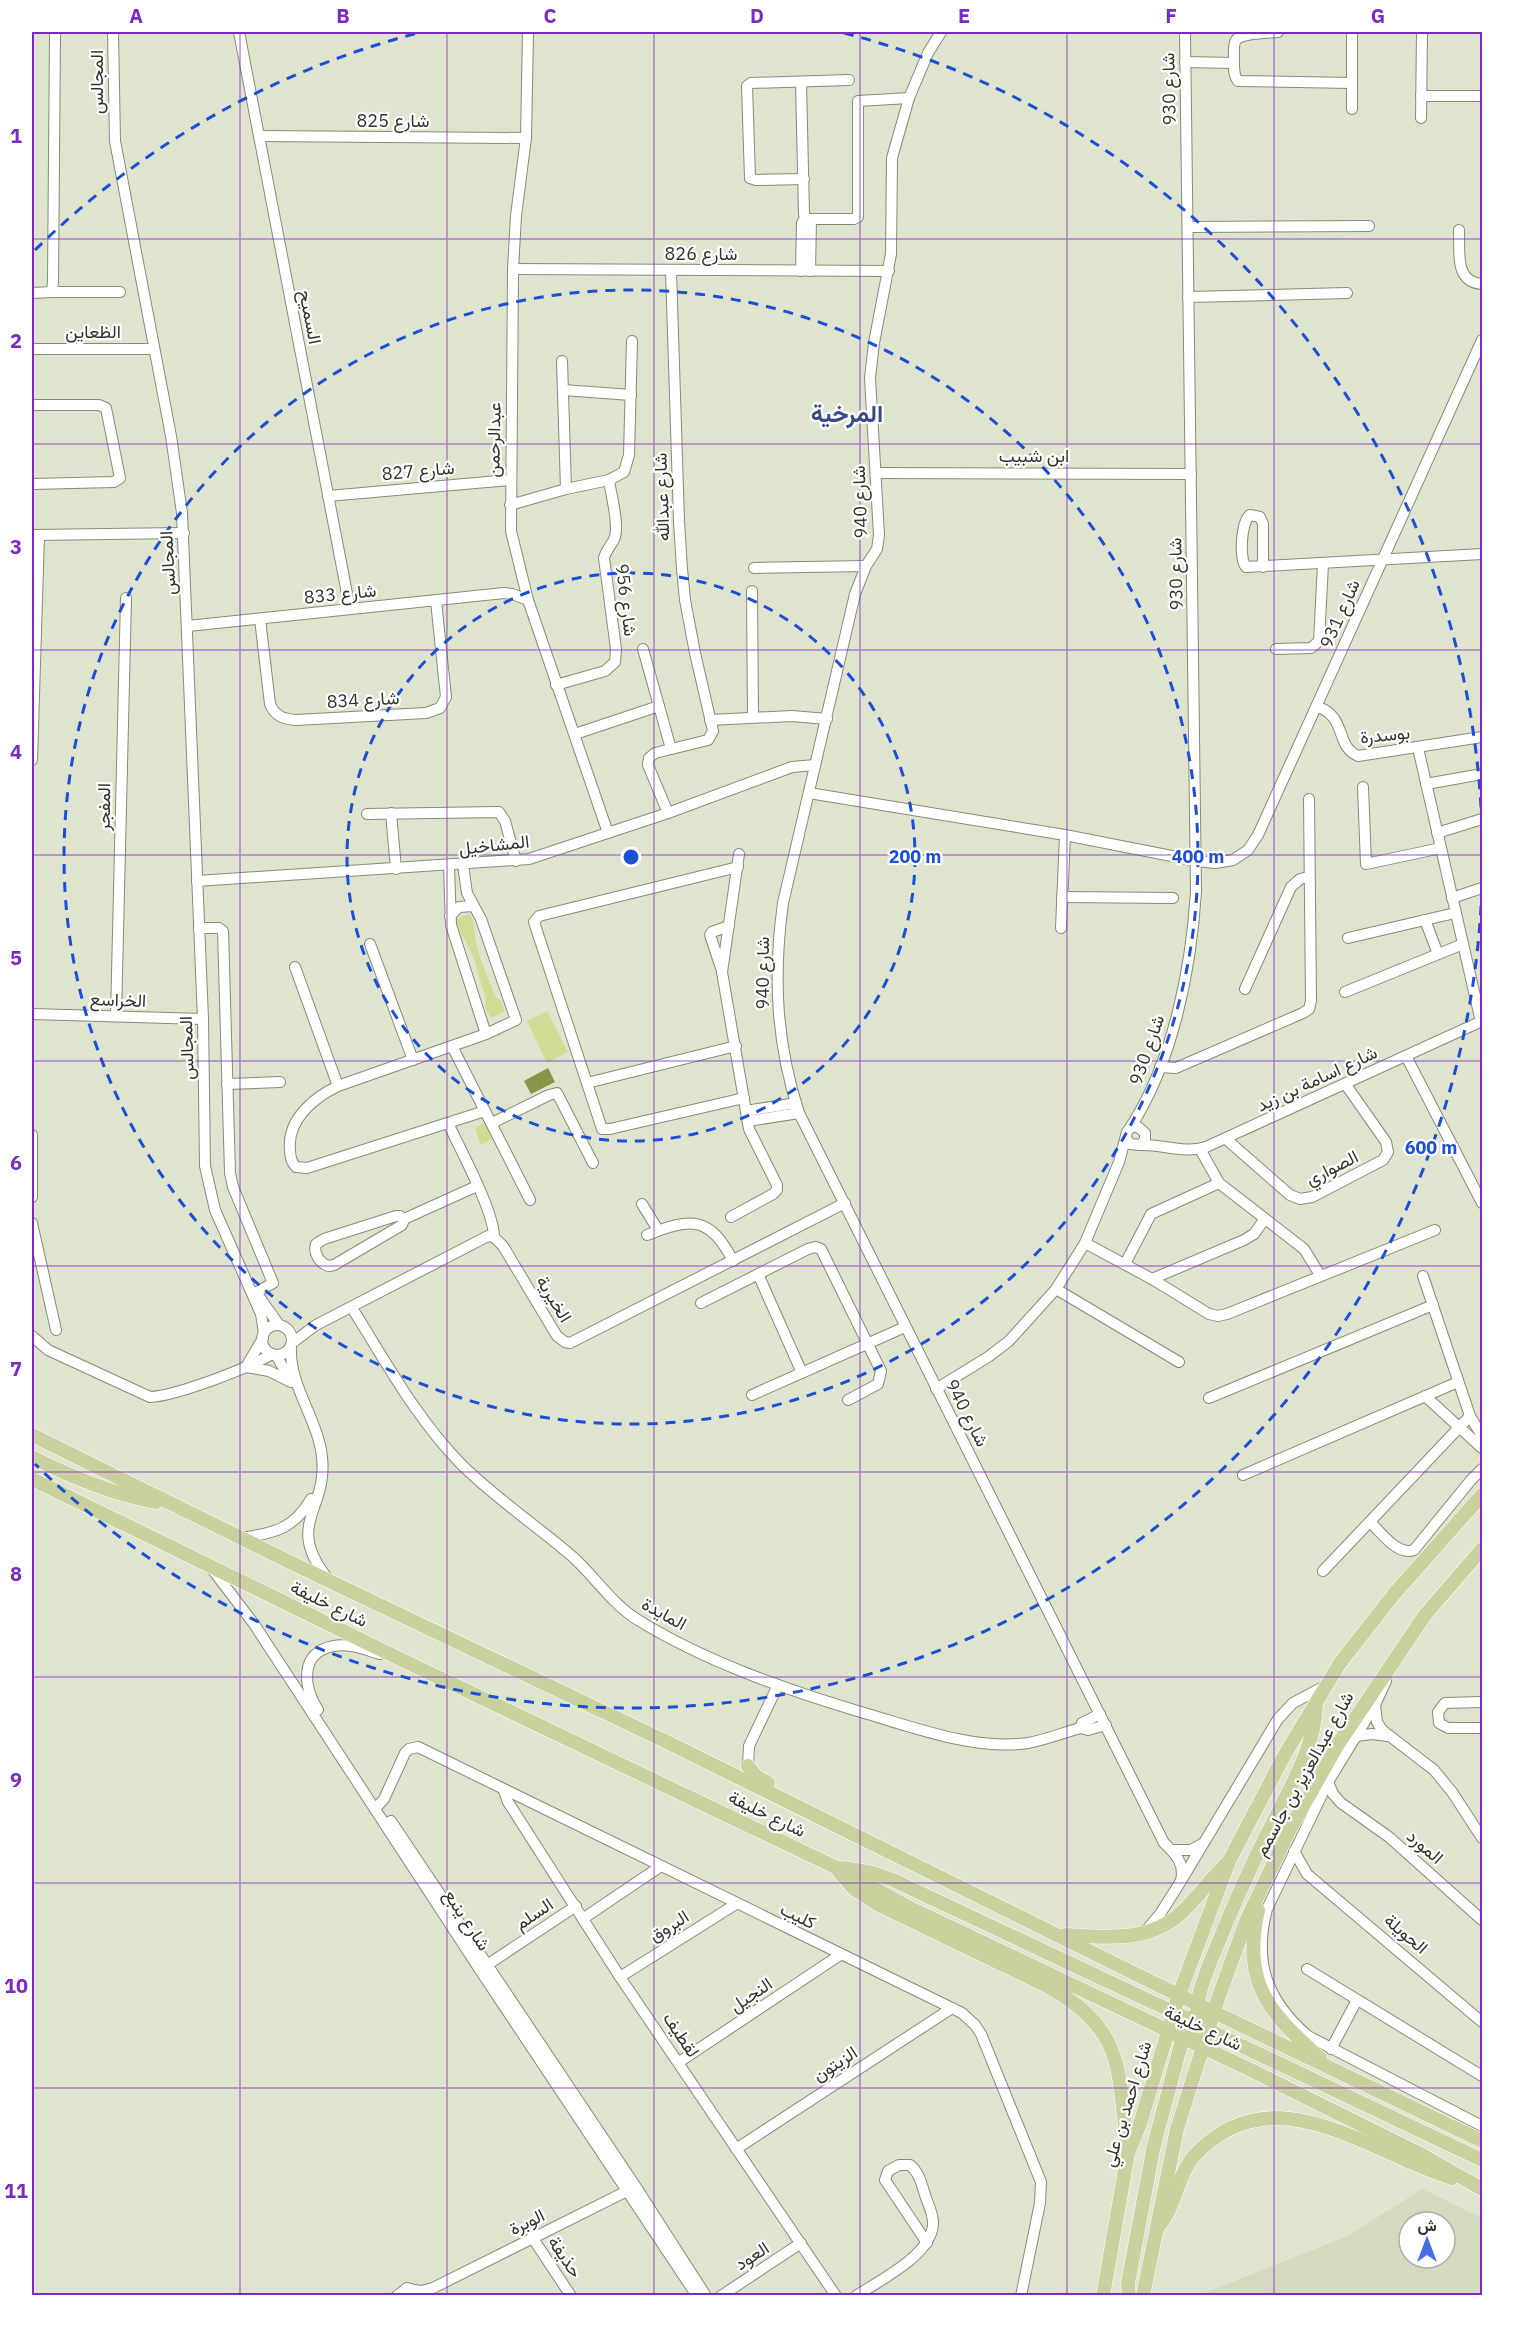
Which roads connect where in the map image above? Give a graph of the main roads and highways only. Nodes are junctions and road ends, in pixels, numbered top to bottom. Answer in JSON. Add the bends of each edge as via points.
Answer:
{"nodes":[{"id":1,"x":32,"y":1435,"type":"edge"},
{"id":2,"x":32,"y":1457,"type":"edge"},
{"id":3,"x":32,"y":1479,"type":"edge"},
{"id":4,"x":1482,"y":1488,"type":"edge"},
{"id":5,"x":1479,"y":1499,"type":"edge"},
{"id":6,"x":174,"y":1505,"type":"junction"},
{"id":7,"x":1482,"y":1549,"type":"edge"},
{"id":8,"x":1316,"y":1702,"type":"junction"},
{"id":9,"x":748,"y":1766,"type":"road end"},
{"id":10,"x":839,"y":1826,"type":"junction"},
{"id":11,"x":1229,"y":1861,"type":"junction"},
{"id":12,"x":835,"y":1867,"type":"junction"},
{"id":13,"x":1275,"y":1875,"type":"junction"},
{"id":14,"x":1060,"y":1935,"type":"junction"},
{"id":15,"x":1179,"y":1995,"type":"junction"},
{"id":16,"x":1197,"y":2003,"type":"junction"},
{"id":17,"x":1214,"y":2012,"type":"junction"},
{"id":18,"x":1191,"y":2021,"type":"junction"},
{"id":19,"x":1168,"y":2031,"type":"junction"},
{"id":20,"x":1182,"y":2037,"type":"junction"},
{"id":21,"x":1202,"y":2047,"type":"junction"},
{"id":22,"x":1335,"y":2071,"type":"junction"},
{"id":23,"x":1482,"y":2141,"type":"edge"},
{"id":24,"x":1128,"y":2153,"type":"junction"},
{"id":25,"x":1482,"y":2160,"type":"edge"},
{"id":26,"x":1478,"y":2187,"type":"edge"},
{"id":27,"x":1156,"y":2229,"type":"junction"},
{"id":28,"x":1102,"y":2294,"type":"edge"},
{"id":29,"x":1129,"y":2295,"type":"edge"},
{"id":30,"x":1143,"y":2295,"type":"edge"}],
"edges":[{"from":1,"to":6,"type":"main road","name":"شارع خليفة"},
{"from":2,"to":6,"type":"main road","via":[[110,1490]]},
{"from":3,"to":12,"type":"main road","name":"شارع خليفة"},
{"from":4,"to":5,"type":"main road","name":"شارع عبدالعزيز بن جاسمم"},
{"from":5,"to":8,"type":"main road","name":"شارع عبدالعزيز بن جاسمم","via":[[1370,1623]]},
{"from":6,"to":10,"type":"main road","name":"شارع خليفة"},
{"from":7,"to":13,"type":"main road","name":"شارع عبدالعزيز بن جاسمم","via":[[1425,1615],[1333,1753],[1290,1829]]},
{"from":8,"to":11,"type":"main road","name":"شارع عبدالعزيز بن جاسمم"},
{"from":8,"to":16,"type":"main road","via":[[1316,1720],[1307,1750],[1242,1884]]},
{"from":9,"to":10,"type":"main road","via":[[756,1776]]},
{"from":10,"to":14,"type":"main road","name":"شارع خليفة"},
{"from":11,"to":14,"type":"main road","via":[[1181,1913],[1143,1935]]},
{"from":11,"to":15,"type":"main road","name":"شارع عبدالعزيز بن جاسمم"},
{"from":12,"to":18,"type":"main road","via":[[893,1880]]},
{"from":12,"to":19,"type":"main road","name":"شارع خليفة","via":[[906,1906]]},
{"from":12,"to":24,"type":"main road","via":[[854,1889],[877,1905],[1047,1986],[1088,2015],[1103,2034],[1117,2063]]},
{"from":13,"to":17,"type":"main road","name":"شارع عبدالعزيز بن جاسمم","via":[[1247,1919]]},
{"from":13,"to":22,"type":"main road","via":[[1254,1930],[1253,1957],[1260,1988],[1291,2032]]},
{"from":14,"to":15,"type":"main road","name":"شارع خليفة"},
{"from":15,"to":16,"type":"main road","name":"شارع خليفة"},
{"from":15,"to":18,"type":"main road"},
{"from":16,"to":17,"type":"main road","name":"شارع خليفة"},
{"from":16,"to":18,"type":"main road"},
{"from":17,"to":18,"type":"main road"},
{"from":17,"to":22,"type":"main road","name":"شارع خليفة"},
{"from":18,"to":19,"type":"main road"},
{"from":18,"to":20,"type":"main road"},
{"from":18,"to":21,"type":"main road"},
{"from":18,"to":25,"type":"main road"},
{"from":19,"to":20,"type":"main road","name":"شارع خليفة"},
{"from":19,"to":24,"type":"main road","name":"شارع احمد بن علي"},
{"from":20,"to":21,"type":"main road","name":"شارع خليفة"},
{"from":20,"to":29,"type":"main road","via":[[1154,2145]]},
{"from":21,"to":26,"type":"main road","name":"شارع خليفة","via":[[1422,2155]]},
{"from":21,"to":27,"type":"main road","via":[[1177,2129]]},
{"from":22,"to":23,"type":"main road","name":"شارع خليفة"},
{"from":24,"to":28,"type":"main road","name":"شارع احمد بن علي"},
{"from":26,"to":27,"type":"main road","via":[[1432,2172],[1322,2125],[1275,2116],[1230,2127],[1210,2140],[1182,2175],[1169,2212]]},
{"from":27,"to":30,"type":"main road"}]}
